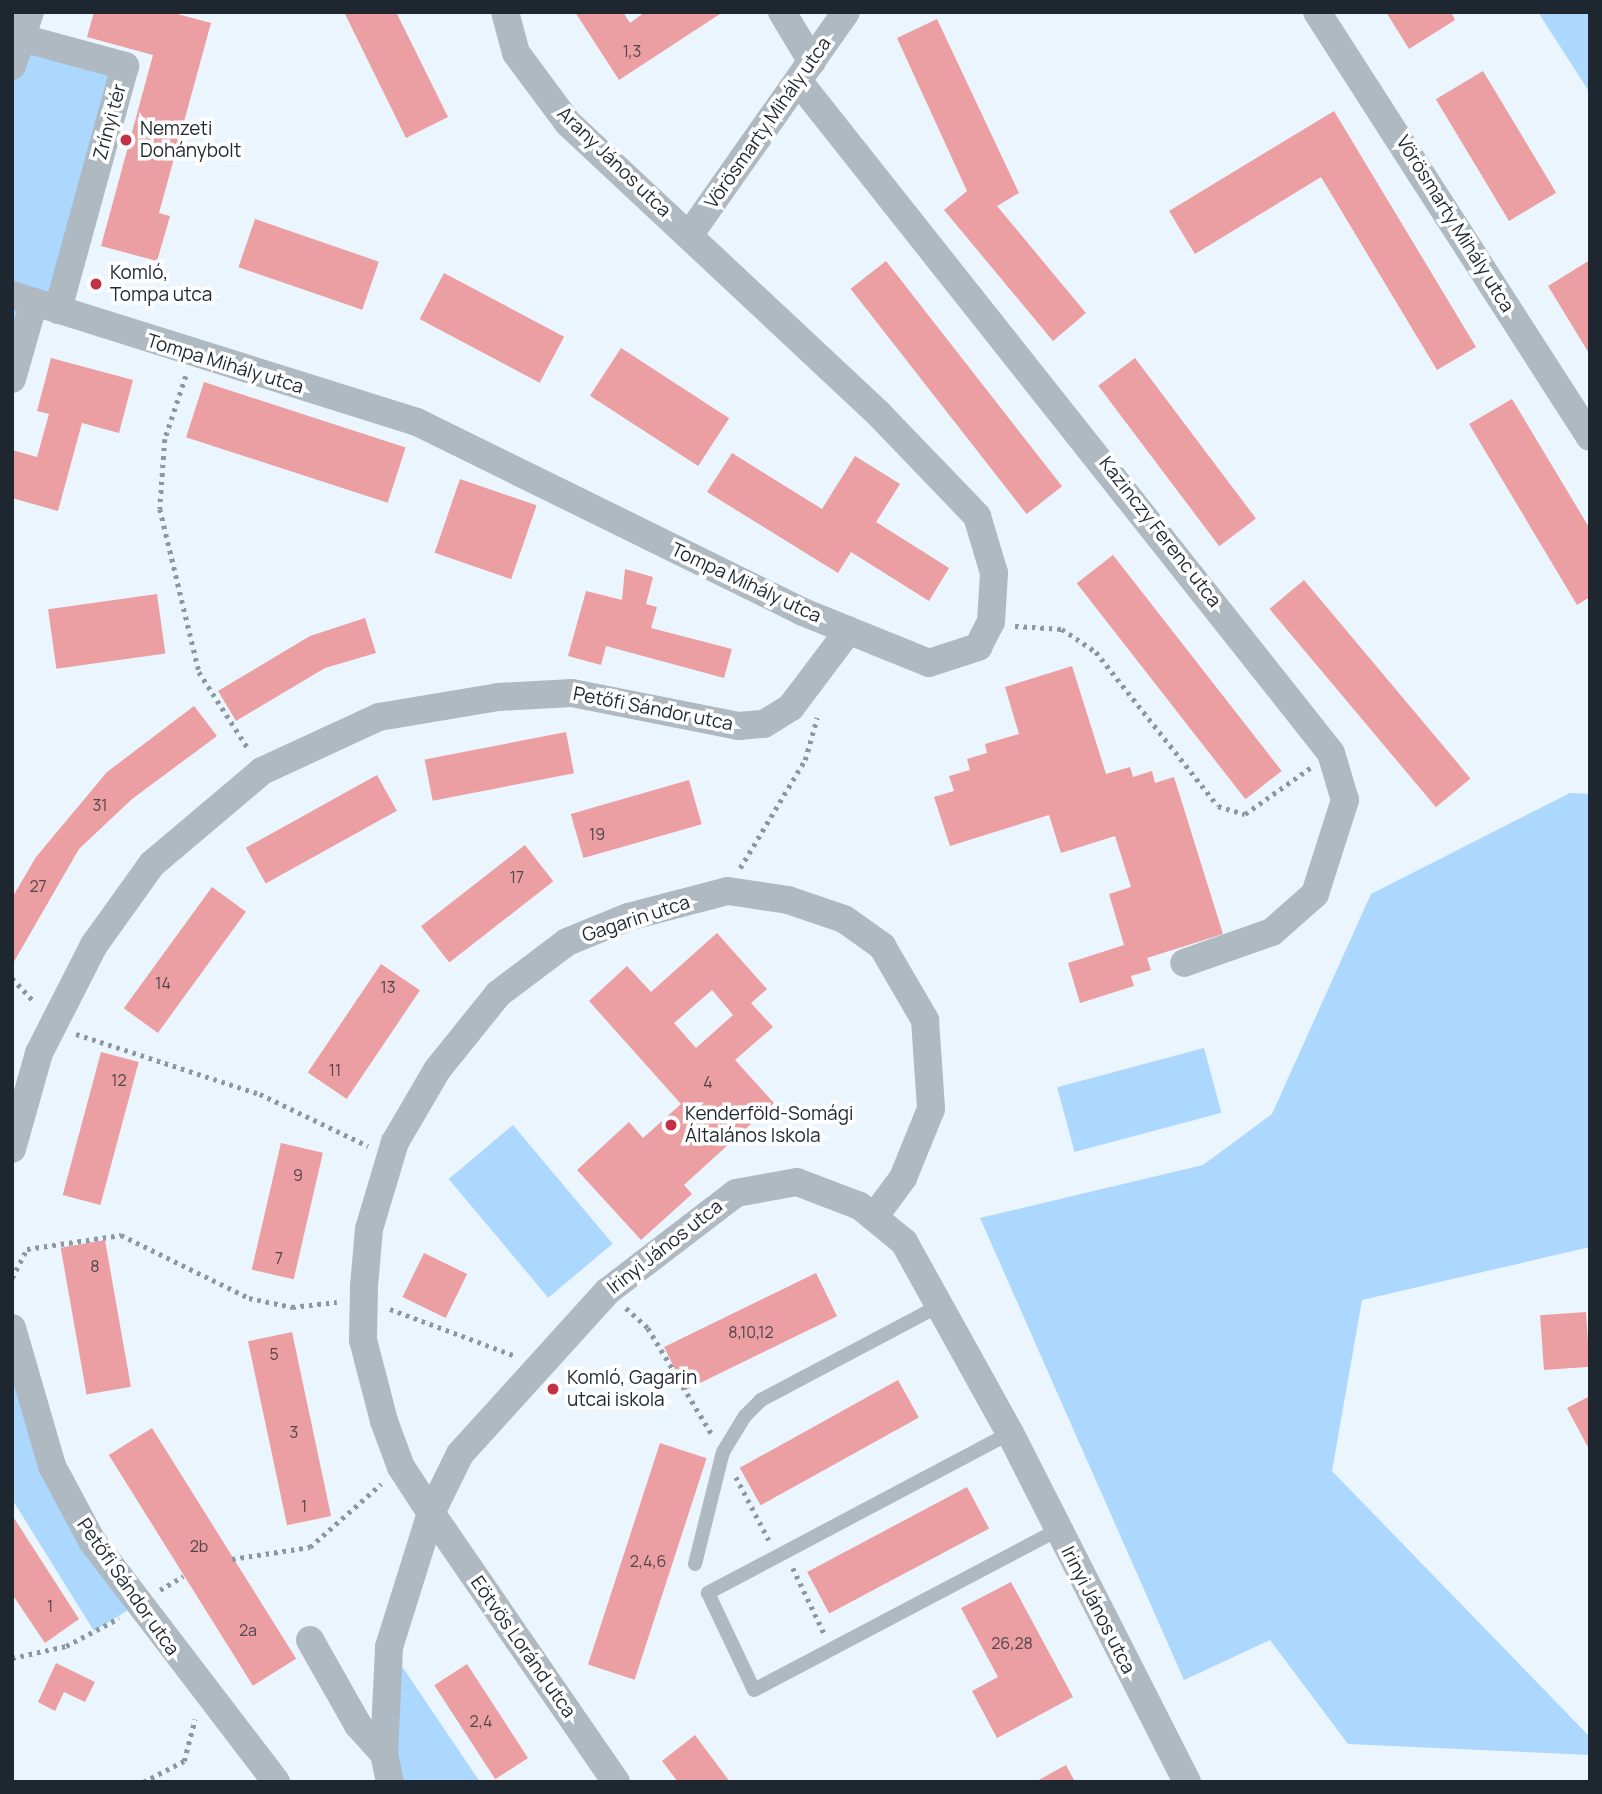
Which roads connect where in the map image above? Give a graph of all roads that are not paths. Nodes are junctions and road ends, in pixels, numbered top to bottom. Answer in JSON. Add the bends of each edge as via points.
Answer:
{"nodes":[{"id":1,"x":505,"y":12,"type":"edge"},
{"id":2,"x":782,"y":12,"type":"edge"},
{"id":3,"x":846,"y":12,"type":"edge"},
{"id":4,"x":1317,"y":12,"type":"edge"},
{"id":5,"x":26,"y":25,"type":"edge"},
{"id":6,"x":12,"y":66,"type":"edge"},
{"id":7,"x":806,"y":72,"type":"junction"},
{"id":8,"x":690,"y":234,"type":"junction"},
{"id":9,"x":35,"y":302,"type":"edge"},
{"id":10,"x":12,"y":379,"type":"edge"},
{"id":11,"x":1590,"y":437,"type":"edge"},
{"id":12,"x":849,"y":630,"type":"junction"},
{"id":13,"x":1184,"y":963,"type":"dead end"},
{"id":14,"x":12,"y":1149,"type":"edge"},
{"id":15,"x":874,"y":1217,"type":"junction"},
{"id":16,"x":942,"y":1304,"type":"junction"},
{"id":17,"x":12,"y":1328,"type":"edge"},
{"id":18,"x":1010,"y":1433,"type":"junction"},
{"id":19,"x":431,"y":1513,"type":"junction"},
{"id":20,"x":1057,"y":1530,"type":"junction"},
{"id":21,"x":695,"y":1564,"type":"dead end"},
{"id":22,"x":310,"y":1640,"type":"dead end"},
{"id":23,"x":384,"y":1754,"type":"junction"},
{"id":24,"x":276,"y":1782,"type":"edge"},
{"id":25,"x":390,"y":1782,"type":"edge"},
{"id":26,"x":616,"y":1782,"type":"edge"},
{"id":27,"x":1187,"y":1782,"type":"edge"}],
"edges":[{"from":1,"to":8,"type":"street","name":"Arany János utca","via":[[516,53],[568,123]]},
{"from":2,"to":7,"type":"street","name":"Kazinczy Ferenc utca"},
{"from":3,"to":7,"type":"street","name":"Vörösmarty Mihály utca"},
{"from":4,"to":11,"type":"street","name":"Vörösmarty Mihály utca"},
{"from":5,"to":6,"type":"street","name":"Zrínyi tér"},
{"from":5,"to":9,"type":"street","name":"Zrínyi tér","via":[[125,66]]},
{"from":7,"to":8,"type":"street","name":"Vörösmarty Mihály utca"},
{"from":7,"to":13,"type":"street","name":"Kazinczy Ferenc utca","via":[[1331,753],[1345,800],[1315,894],[1272,932]]},
{"from":8,"to":12,"type":"street","name":"Tompa Mihály utca","via":[[977,516],[994,573],[991,622],[978,647],[929,663]]},
{"from":9,"to":10,"type":"street","name":"Zrínyi tér"},
{"from":9,"to":12,"type":"street","name":"Tompa Mihály utca","via":[[192,355],[417,422]]},
{"from":12,"to":14,"type":"street","name":"Petőfi Sándor utca","via":[[791,707],[764,724],[739,726],[572,692],[498,696],[379,717],[262,771],[152,864],[93,945],[53,1024]]},
{"from":15,"to":16,"type":"street","name":"Irinyi János utca","via":[[904,1242]]},
{"from":15,"to":19,"type":"street","name":"Irinyi János utca","via":[[827,1191],[797,1182],[736,1193],[608,1291],[537,1364],[460,1454]]},
{"from":15,"to":19,"type":"street","name":"Gagarin utca","via":[[903,1178],[931,1109],[925,1020],[882,946],[844,919],[788,900],[728,891],[628,917],[567,942],[498,994],[437,1070],[391,1157],[369,1228],[363,1340],[401,1467]]},
{"from":16,"to":18,"type":"street","name":"Irinyi János utca"},
{"from":16,"to":21,"type":"lane","via":[[761,1400],[745,1416],[723,1452]]},
{"from":17,"to":24,"type":"street","name":"Petőfi Sándor utca","via":[[52,1466],[92,1541],[206,1698]]},
{"from":18,"to":20,"type":"street","name":"Irinyi János utca"},
{"from":18,"to":20,"type":"lane","via":[[708,1593],[754,1690]]},
{"from":19,"to":23,"type":"street","name":"Irinyi János utca","via":[[389,1647]]},
{"from":19,"to":26,"type":"street","name":"Eötvös Loránd utca"},
{"from":20,"to":27,"type":"street","name":"Irinyi János utca"},
{"from":22,"to":23,"type":"street","via":[[358,1725]]},
{"from":23,"to":25,"type":"street","name":"Irinyi János utca"}]}
